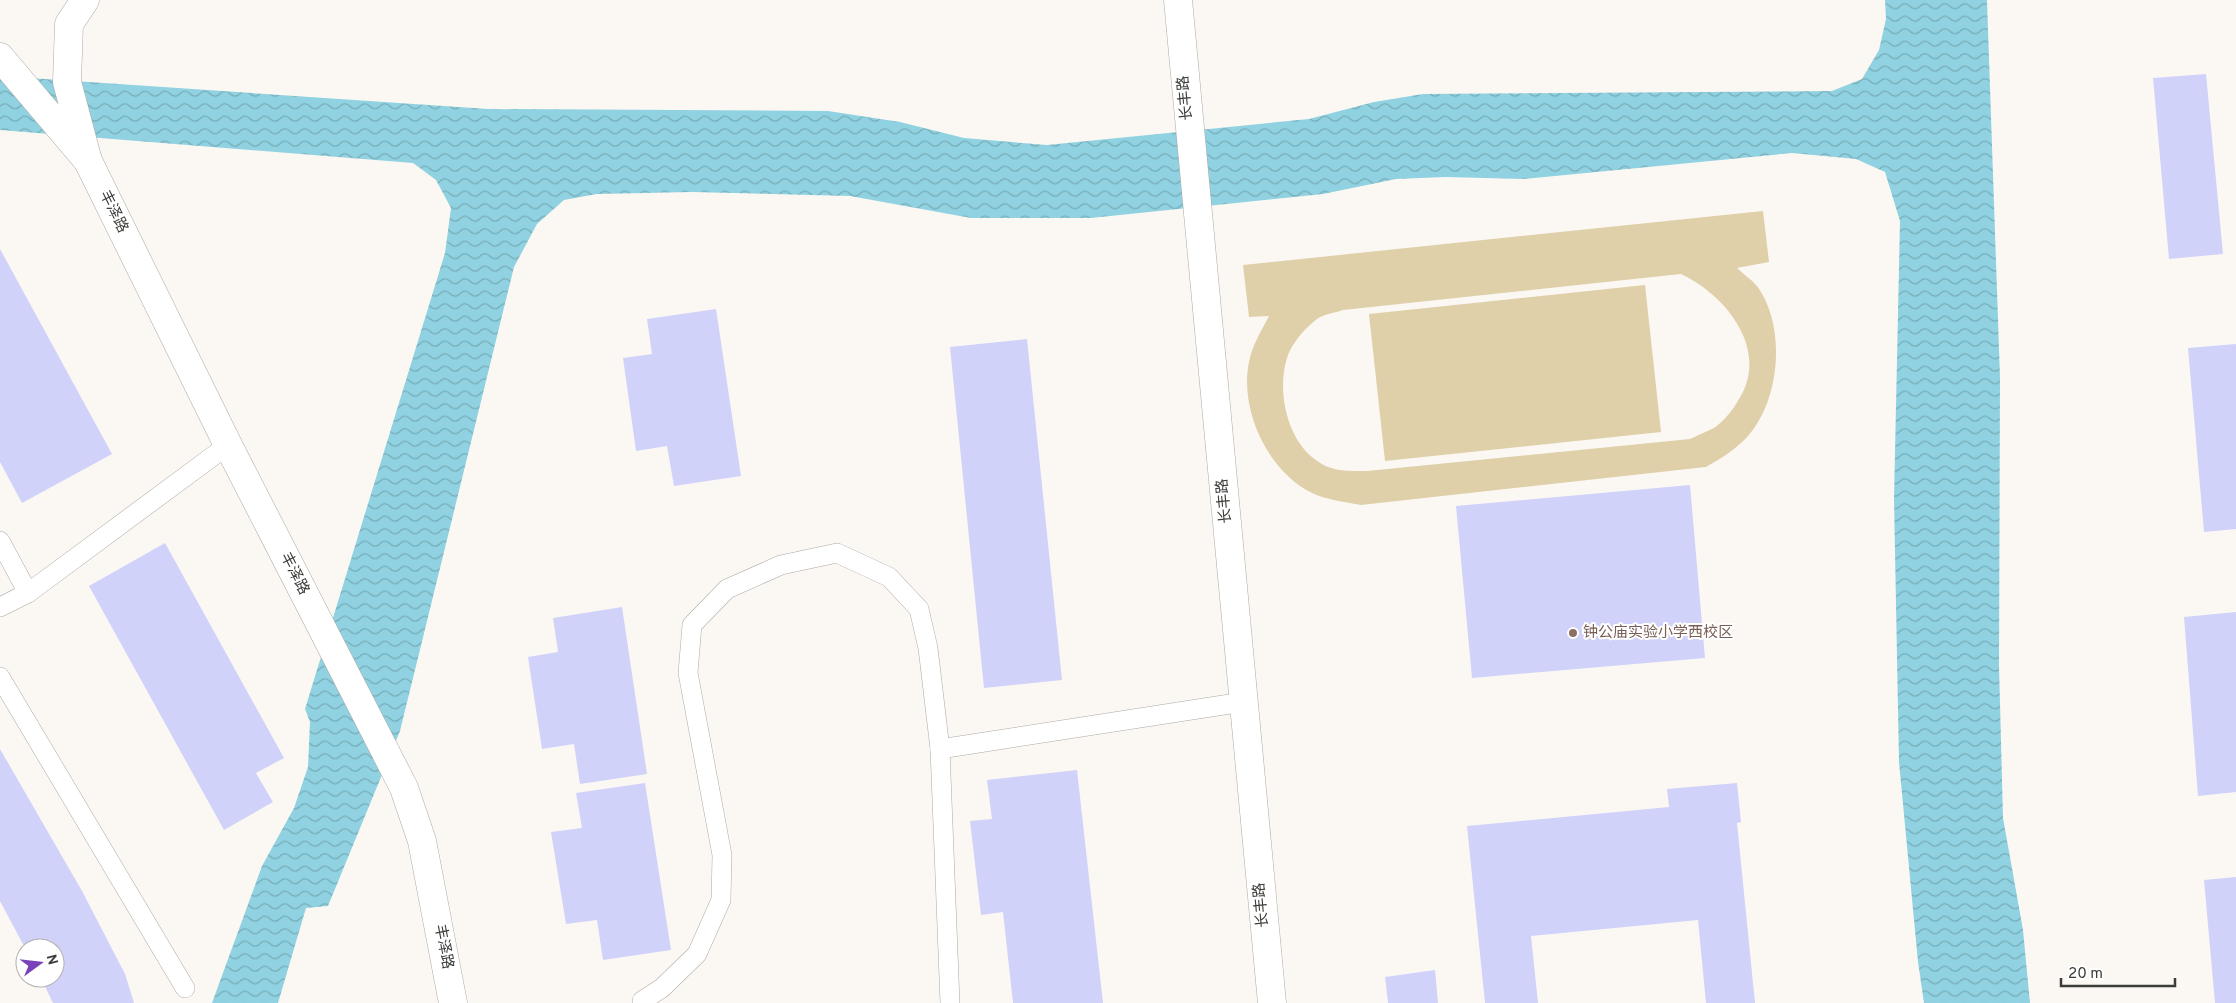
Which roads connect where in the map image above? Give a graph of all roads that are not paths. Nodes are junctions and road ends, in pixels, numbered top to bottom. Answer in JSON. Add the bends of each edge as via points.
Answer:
{"nodes":[{"id":1,"x":85,"y":0,"type":"edge"},
{"id":2,"x":1178,"y":0,"type":"edge"},
{"id":3,"x":0,"y":56,"type":"edge"},
{"id":4,"x":88,"y":161,"type":"junction"},
{"id":5,"x":228,"y":445,"type":"junction"},
{"id":6,"x":0,"y":541,"type":"edge"},
{"id":7,"x":28,"y":593,"type":"junction"},
{"id":8,"x":0,"y":607,"type":"edge"},
{"id":9,"x":0,"y":677,"type":"edge"},
{"id":10,"x":1244,"y":702,"type":"junction"},
{"id":11,"x":940,"y":749,"type":"junction"},
{"id":12,"x":185,"y":988,"type":"dead end"},
{"id":13,"x":639,"y":1002,"type":"edge"},
{"id":14,"x":452,"y":1003,"type":"edge"},
{"id":15,"x":950,"y":1003,"type":"edge"},
{"id":16,"x":1272,"y":1003,"type":"edge"}],
"edges":[{"from":1,"to":4,"type":"street","via":[[69,24],[67,82]]},
{"from":2,"to":10,"type":"street","name":"长丰路"},
{"from":3,"to":4,"type":"street"},
{"from":4,"to":5,"type":"street","name":"丰泽路"},
{"from":5,"to":7,"type":"lane"},
{"from":5,"to":14,"type":"street","name":"丰泽路","via":[[404,788],[422,841]]},
{"from":6,"to":7,"type":"lane"},
{"from":7,"to":8,"type":"lane"},
{"from":9,"to":12,"type":"lane"},
{"from":10,"to":11,"type":"lane"},
{"from":10,"to":16,"type":"street","name":"长丰路"},
{"from":11,"to":13,"type":"lane","via":[[928,648],[919,609],[889,577],[837,553],[781,565],[727,589],[692,625],[688,673],[722,855],[721,900],[696,954],[662,988]]},
{"from":11,"to":15,"type":"lane"}]}
